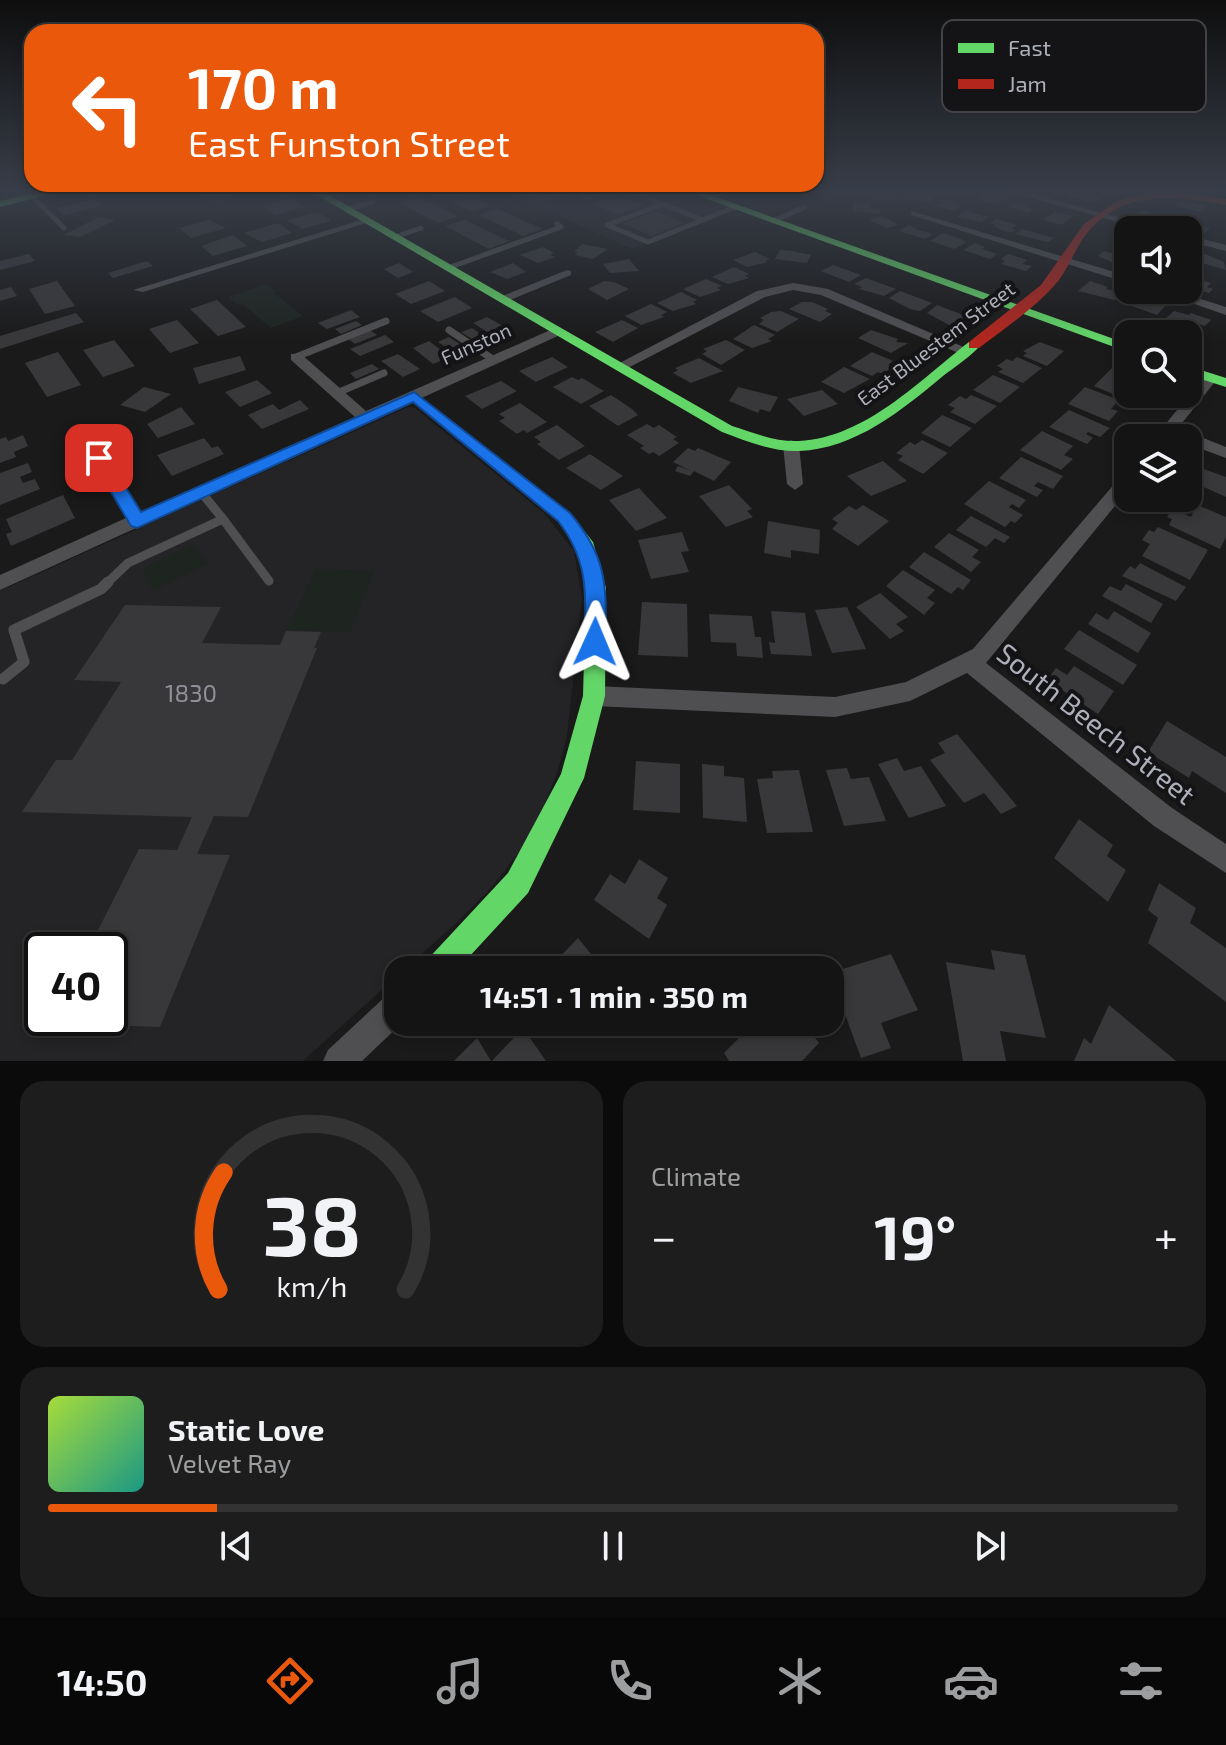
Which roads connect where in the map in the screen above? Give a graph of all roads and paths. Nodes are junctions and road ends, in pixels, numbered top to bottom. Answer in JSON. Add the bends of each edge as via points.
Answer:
{"nodes":[{"id":1,"x":300,"y":242,"type":"edge"},
{"id":2,"x":404,"y":242,"type":"edge"},
{"id":3,"x":521,"y":242,"type":"edge"},
{"id":4,"x":830,"y":242,"type":"edge"},
{"id":5,"x":1004,"y":242,"type":"edge"},
{"id":6,"x":1076,"y":242,"type":"edge"},
{"id":7,"x":1202,"y":242,"type":"edge"},
{"id":8,"x":1226,"y":248,"type":"edge"},
{"id":9,"x":1066,"y":261,"type":"junction"},
{"id":10,"x":448,"y":268,"type":"junction"},
{"id":11,"x":567,"y":273,"type":"dead end"},
{"id":12,"x":1114,"y":276,"type":"edge"},
{"id":13,"x":139,"y":290,"type":"dead end"},
{"id":14,"x":501,"y":299,"type":"junction"},
{"id":15,"x":1202,"y":303,"type":"edge"},
{"id":16,"x":1021,"y":310,"type":"junction"},
{"id":17,"x":1226,"y":311,"type":"edge"},
{"id":18,"x":386,"y":321,"type":"dead end"},
{"id":19,"x":449,"y":330,"type":"dead end"},
{"id":20,"x":555,"y":332,"type":"junction"},
{"id":21,"x":1114,"y":343,"type":"edge"},
{"id":22,"x":966,"y":351,"type":"junction"},
{"id":23,"x":296,"y":357,"type":"joint"},
{"id":24,"x":494,"y":360,"type":"junction"},
{"id":25,"x":619,"y":367,"type":"junction"},
{"id":26,"x":384,"y":373,"type":"dead end"},
{"id":27,"x":1219,"y":381,"type":"edge"},
{"id":28,"x":337,"y":393,"type":"junction"},
{"id":29,"x":414,"y":396,"type":"junction"},
{"id":30,"x":365,"y":418,"type":"junction"},
{"id":31,"x":1175,"y":424,"type":"edge"},
{"id":32,"x":86,"y":437,"type":"dead end"},
{"id":33,"x":791,"y":445,"type":"junction"},
{"id":34,"x":1202,"y":446,"type":"edge"},
{"id":35,"x":1226,"y":453,"type":"edge"},
{"id":36,"x":795,"y":484,"type":"dead end"},
{"id":37,"x":201,"y":492,"type":"junction"},
{"id":38,"x":1114,"y":496,"type":"edge"},
{"id":39,"x":223,"y":519,"type":"junction"},
{"id":40,"x":137,"y":521,"type":"junction"},
{"id":41,"x":269,"y":581,"type":"dead end"},
{"id":42,"x":0,"y":583,"type":"edge"},
{"id":43,"x":968,"y":661,"type":"junction"},
{"id":44,"x":3,"y":679,"type":"dead end"},
{"id":45,"x":594,"y":696,"type":"junction"},
{"id":46,"x":1226,"y":860,"type":"edge"},
{"id":47,"x":450,"y":956,"type":"edge"},
{"id":48,"x":384,"y":1019,"type":"edge"},
{"id":49,"x":339,"y":1061,"type":"edge"}],
"edges":[{"from":1,"to":13,"type":"street"},
{"from":2,"to":10,"type":"street"},
{"from":3,"to":10,"type":"lane"},
{"from":4,"to":16,"type":"street"},
{"from":5,"to":9,"type":"street"},
{"from":6,"to":9,"type":"street","name":"East Bluestem Street"},
{"from":7,"to":8,"type":"street"},
{"from":9,"to":12,"type":"street"},
{"from":9,"to":16,"type":"street","name":"East Bluestem Street"},
{"from":10,"to":14,"type":"street"},
{"from":11,"to":14,"type":"street"},
{"from":14,"to":20,"type":"street"},
{"from":15,"to":17,"type":"street"},
{"from":16,"to":21,"type":"street"},
{"from":16,"to":22,"type":"street","name":"East Bluestem Street"},
{"from":18,"to":23,"type":"lane"},
{"from":19,"to":24,"type":"lane"},
{"from":20,"to":24,"type":"street","name":"Funston"},
{"from":20,"to":25,"type":"street"},
{"from":22,"to":25,"type":"street","via":[[792,281]]},
{"from":22,"to":33,"type":"street","name":"East Bluestem Street","via":[[843,437]]},
{"from":23,"to":28,"type":"street"},
{"from":24,"to":29,"type":"street","name":"Funston"},
{"from":25,"to":33,"type":"street","via":[[727,429]]},
{"from":26,"to":28,"type":"lane"},
{"from":27,"to":31,"type":"street"},
{"from":28,"to":30,"type":"street"},
{"from":29,"to":30,"type":"street","name":"Funston"},
{"from":29,"to":45,"type":"street","via":[[564,517],[584,542],[596,588]]},
{"from":30,"to":37,"type":"street"},
{"from":32,"to":40,"type":"street"},
{"from":33,"to":36,"type":"street"},
{"from":34,"to":35,"type":"street"},
{"from":37,"to":39,"type":"lane"},
{"from":37,"to":40,"type":"street"},
{"from":38,"to":43,"type":"street","via":[[981,655]]},
{"from":39,"to":41,"type":"lane"},
{"from":39,"to":44,"type":"lane","via":[[128,563],[101,589],[14,630],[24,662]]},
{"from":40,"to":42,"type":"street"},
{"from":43,"to":45,"type":"street","via":[[910,691],[835,707]]},
{"from":43,"to":46,"type":"street","name":"South Beech Street","via":[[1163,817]]},
{"from":45,"to":47,"type":"street","via":[[572,778],[518,883]]},
{"from":48,"to":49,"type":"street"}]}
